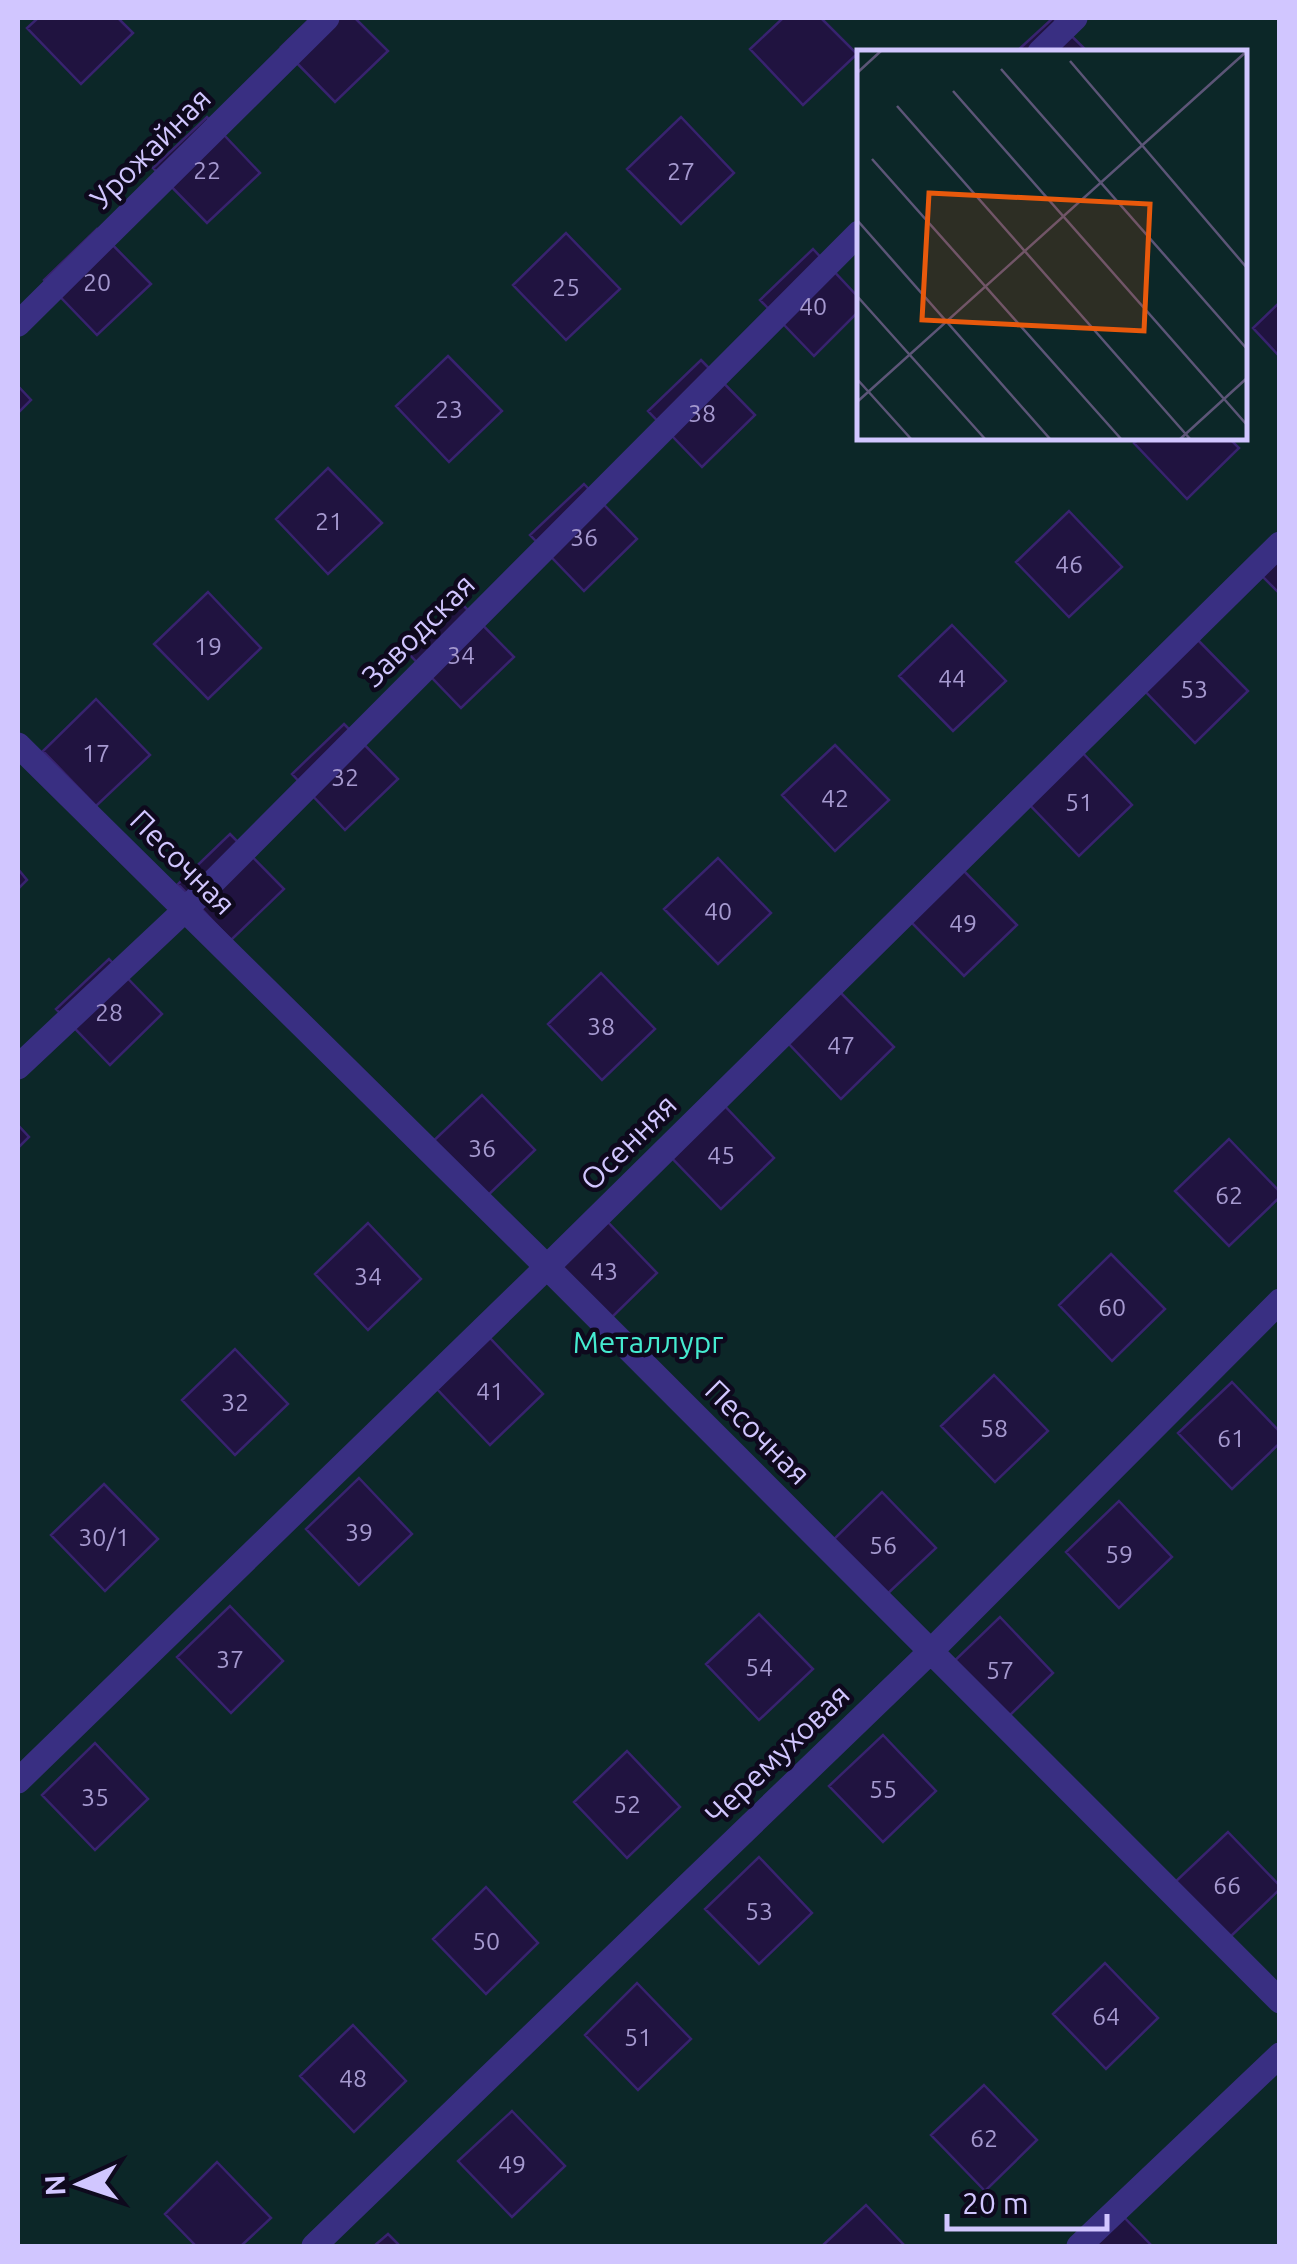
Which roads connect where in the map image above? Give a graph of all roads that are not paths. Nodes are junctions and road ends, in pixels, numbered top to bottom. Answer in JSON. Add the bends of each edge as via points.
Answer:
{"nodes":[{"id":1,"x":327,"y":18,"type":"edge"},
{"id":2,"x":1075,"y":18,"type":"edge"},
{"id":3,"x":1042,"y":50,"type":"edge"},
{"id":4,"x":857,"y":236,"type":"edge"},
{"id":5,"x":18,"y":324,"type":"edge"},
{"id":6,"x":1280,"y":544,"type":"edge"},
{"id":7,"x":18,"y":745,"type":"edge"},
{"id":8,"x":185,"y":910,"type":"junction"},
{"id":9,"x":18,"y":1066,"type":"edge"},
{"id":10,"x":548,"y":1267,"type":"junction"},
{"id":11,"x":1280,"y":1301,"type":"edge"},
{"id":12,"x":930,"y":1651,"type":"junction"},
{"id":13,"x":18,"y":1781,"type":"edge"},
{"id":14,"x":1280,"y":2001,"type":"edge"},
{"id":15,"x":1280,"y":2055,"type":"edge"},
{"id":16,"x":314,"y":2246,"type":"edge"},
{"id":17,"x":1080,"y":2246,"type":"edge"}],
"edges":[{"from":1,"to":5,"type":"street","name":"Урожайная"},
{"from":2,"to":3,"type":"street"},
{"from":4,"to":8,"type":"street","name":"Заводская"},
{"from":6,"to":10,"type":"street","name":"Осенняя"},
{"from":7,"to":8,"type":"street","name":"Песочная"},
{"from":8,"to":9,"type":"street","name":"Заводская"},
{"from":8,"to":10,"type":"street","name":"Песочная"},
{"from":10,"to":12,"type":"street","name":"Песочная"},
{"from":10,"to":13,"type":"street","name":"Осенняя"},
{"from":11,"to":12,"type":"street","name":"Черемуховая"},
{"from":12,"to":14,"type":"street","name":"Песочная"},
{"from":12,"to":16,"type":"street","name":"Черемуховая"},
{"from":15,"to":17,"type":"street"}]}
